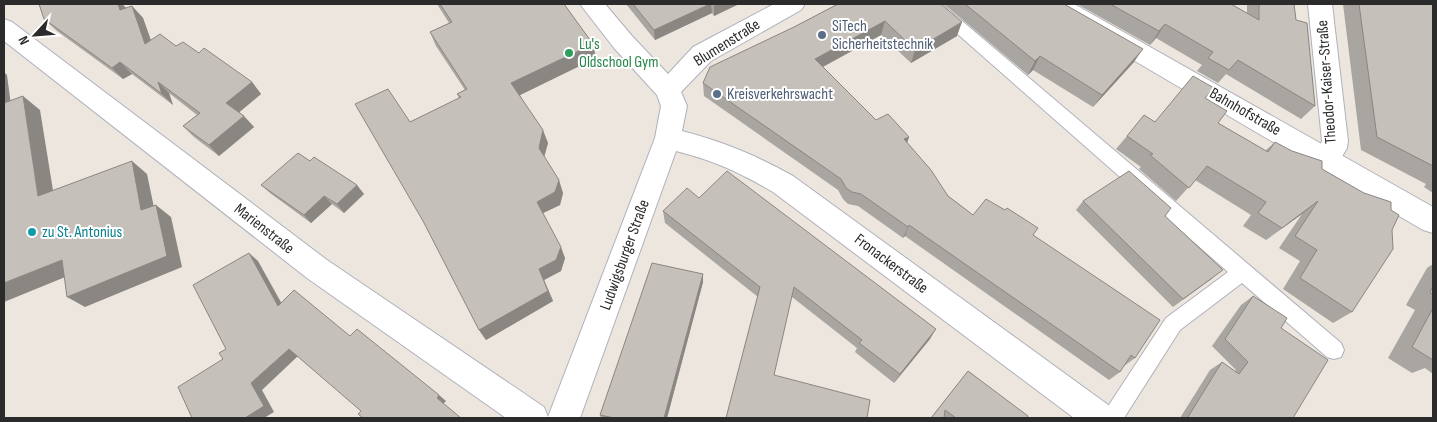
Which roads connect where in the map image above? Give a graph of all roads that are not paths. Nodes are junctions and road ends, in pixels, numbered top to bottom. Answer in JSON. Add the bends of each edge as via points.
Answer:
{"nodes":[{"id":1,"x":592,"y":4,"type":"edge"},
{"id":2,"x":793,"y":4,"type":"edge"},
{"id":3,"x":933,"y":4,"type":"edge"},
{"id":4,"x":1056,"y":4,"type":"edge"},
{"id":5,"x":1320,"y":4,"type":"edge"},
{"id":6,"x":4,"y":28,"type":"edge"},
{"id":7,"x":668,"y":90,"type":"junction"},
{"id":8,"x":668,"y":138,"type":"junction"},
{"id":9,"x":1327,"y":159,"type":"junction"},
{"id":10,"x":1433,"y":221,"type":"edge"},
{"id":11,"x":1242,"y":272,"type":"junction"},
{"id":12,"x":1334,"y":350,"type":"dead end"},
{"id":13,"x":533,"y":418,"type":"edge"},
{"id":14,"x":564,"y":418,"type":"edge"},
{"id":15,"x":1100,"y":418,"type":"edge"},
{"id":16,"x":1112,"y":418,"type":"edge"}],
"edges":[{"from":1,"to":7,"type":"street"},
{"from":2,"to":7,"type":"street","name":"Blumenstraße","via":[[702,54]]},
{"from":3,"to":11,"type":"lane"},
{"from":4,"to":9,"type":"street","name":"Bahnhofstraße"},
{"from":5,"to":9,"type":"street","name":"Theodor-Kaiser-Straße","via":[[1335,142]]},
{"from":6,"to":13,"type":"street","name":"Marienstraße","via":[[317,269]]},
{"from":7,"to":8,"type":"street","name":"Ludwigsburger Straße","via":[[674,106]]},
{"from":8,"to":14,"type":"street","name":"Ludwigsburger Straße"},
{"from":8,"to":15,"type":"street","name":"Fronackerstraße","via":[[746,163],[782,184]]},
{"from":9,"to":10,"type":"street","name":"Bahnhofstraße"},
{"from":11,"to":12,"type":"lane"},
{"from":11,"to":16,"type":"lane","via":[[1173,324]]}]}
